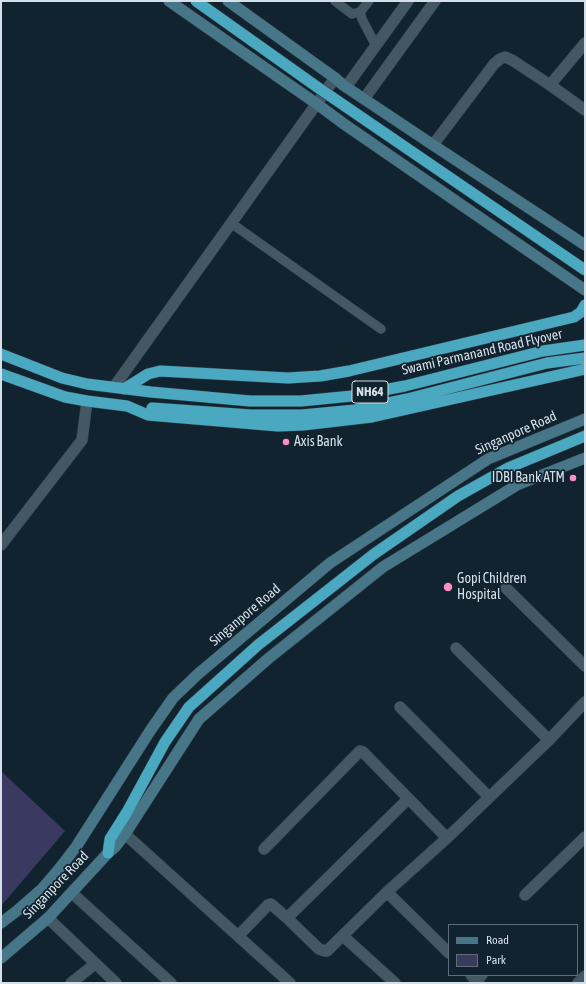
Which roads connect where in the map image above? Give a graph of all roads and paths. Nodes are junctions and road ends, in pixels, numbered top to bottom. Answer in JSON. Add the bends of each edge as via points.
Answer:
{"nodes":[{"id":1,"x":169,"y":1,"type":"edge"},
{"id":2,"x":196,"y":1,"type":"edge"},
{"id":3,"x":228,"y":1,"type":"edge"},
{"id":4,"x":335,"y":1,"type":"edge"},
{"id":5,"x":369,"y":1,"type":"edge"},
{"id":6,"x":408,"y":1,"type":"edge"},
{"id":7,"x":436,"y":1,"type":"edge"},
{"id":8,"x":360,"y":12,"type":"junction"},
{"id":9,"x":585,"y":43,"type":"edge"},
{"id":10,"x":376,"y":46,"type":"junction"},
{"id":11,"x":335,"y":78,"type":"junction"},
{"id":12,"x":550,"y":85,"type":"junction"},
{"id":13,"x":346,"y":87,"type":"junction"},
{"id":14,"x":364,"y":99,"type":"junction"},
{"id":15,"x":317,"y":104,"type":"junction"},
{"id":16,"x":585,"y":110,"type":"edge"},
{"id":17,"x":433,"y":145,"type":"junction"},
{"id":18,"x":231,"y":223,"type":"junction"},
{"id":19,"x":585,"y":245,"type":"edge"},
{"id":20,"x":585,"y":270,"type":"edge"},
{"id":21,"x":585,"y":290,"type":"edge"},
{"id":22,"x":585,"y":305,"type":"edge"},
{"id":23,"x":382,"y":329,"type":"dead end"},
{"id":24,"x":585,"y":345,"type":"edge"},
{"id":25,"x":1,"y":354,"type":"edge"},
{"id":26,"x":585,"y":358,"type":"edge"},
{"id":27,"x":585,"y":369,"type":"edge"},
{"id":28,"x":1,"y":374,"type":"edge"},
{"id":29,"x":119,"y":388,"type":"junction"},
{"id":30,"x":87,"y":401,"type":"junction"},
{"id":31,"x":127,"y":406,"type":"junction"},
{"id":32,"x":585,"y":419,"type":"edge"},
{"id":33,"x":585,"y":436,"type":"edge"},
{"id":34,"x":585,"y":458,"type":"edge"},
{"id":35,"x":1,"y":545,"type":"edge"},
{"id":36,"x":506,"y":588,"type":"dead end"},
{"id":37,"x":456,"y":648,"type":"dead end"},
{"id":38,"x":585,"y":666,"type":"edge"},
{"id":39,"x":585,"y":702,"type":"edge"},
{"id":40,"x":400,"y":707,"type":"dead end"},
{"id":41,"x":549,"y":740,"type":"junction"},
{"id":42,"x":489,"y":797,"type":"junction"},
{"id":43,"x":408,"y":799,"type":"junction"},
{"id":44,"x":125,"y":834,"type":"junction"},
{"id":45,"x":446,"y":838,"type":"junction"},
{"id":46,"x":585,"y":838,"type":"edge"},
{"id":47,"x":264,"y":849,"type":"dead end"},
{"id":48,"x":108,"y":853,"type":"junction"},
{"id":49,"x":387,"y":892,"type":"junction"},
{"id":50,"x":72,"y":893,"type":"junction"},
{"id":51,"x":525,"y":895,"type":"dead end"},
{"id":52,"x":48,"y":918,"type":"junction"},
{"id":53,"x":287,"y":918,"type":"junction"},
{"id":54,"x":1,"y":923,"type":"edge"},
{"id":55,"x":238,"y":936,"type":"junction"},
{"id":56,"x":343,"y":936,"type":"junction"},
{"id":57,"x":448,"y":952,"type":"edge"},
{"id":58,"x":1,"y":958,"type":"edge"},
{"id":59,"x":96,"y":964,"type":"junction"},
{"id":60,"x":472,"y":976,"type":"edge"},
{"id":61,"x":481,"y":976,"type":"edge"},
{"id":62,"x":585,"y":976,"type":"edge"},
{"id":63,"x":71,"y":983,"type":"edge"},
{"id":64,"x":116,"y":983,"type":"edge"},
{"id":65,"x":171,"y":983,"type":"edge"},
{"id":66,"x":290,"y":983,"type":"edge"},
{"id":67,"x":395,"y":983,"type":"edge"},
{"id":68,"x":578,"y":983,"type":"edge"}],
"edges":[{"from":1,"to":15,"type":"main road"},
{"from":2,"to":20,"type":"highway","bridge":true},
{"from":3,"to":11,"type":"main road"},
{"from":4,"to":8,"type":"lane","via":[[352,14]]},
{"from":5,"to":8,"type":"lane"},
{"from":6,"to":10,"type":"street"},
{"from":7,"to":14,"type":"street"},
{"from":8,"to":10,"type":"lane"},
{"from":9,"to":12,"type":"street"},
{"from":10,"to":13,"type":"street"},
{"from":11,"to":13,"type":"main road"},
{"from":11,"to":15,"type":"street"},
{"from":12,"to":16,"type":"street"},
{"from":12,"to":17,"type":"street","via":[[512,60],[505,57],[500,59]]},
{"from":13,"to":14,"type":"main road"},
{"from":14,"to":17,"type":"main road"},
{"from":15,"to":18,"type":"street"},
{"from":15,"to":21,"type":"main road"},
{"from":17,"to":19,"type":"main road"},
{"from":18,"to":23,"type":"lane"},
{"from":18,"to":29,"type":"street"},
{"from":22,"to":29,"type":"highway","via":[[574,317],[349,371],[288,378],[160,371]]},
{"from":24,"to":29,"type":"highway","name":"Swami Parmanand Road Flyover","number":"NH64","via":[[543,351],[405,386],[352,396],[301,401],[250,401]]},
{"from":25,"to":29,"type":"highway","number":"NH64","via":[[62,378]]},
{"from":26,"to":31,"type":"highway","name":"Swami Parmanand Road Flyover","number":"NH64","via":[[548,364],[348,411],[302,416]]},
{"from":27,"to":31,"type":"highway","via":[[372,417],[303,425],[278,426],[148,415]]},
{"from":28,"to":30,"type":"highway","number":"NH64","via":[[65,397]]},
{"from":30,"to":31,"type":"highway","number":"NH64"},
{"from":30,"to":35,"type":"street","via":[[82,440]]},
{"from":32,"to":54,"type":"main road","name":"Singanpore Road","via":[[488,459],[448,485],[330,563],[198,674],[173,698],[154,724],[60,869],[42,889]]},
{"from":33,"to":48,"type":"highway","via":[[508,468],[458,496],[374,554],[258,644],[189,707],[165,742],[110,839]]},
{"from":34,"to":44,"type":"main road","name":"Singanpore Road","via":[[517,486],[383,567],[269,658],[200,719]]},
{"from":36,"to":38,"type":"street"},
{"from":37,"to":41,"type":"street"},
{"from":39,"to":41,"type":"street"},
{"from":40,"to":42,"type":"street"},
{"from":41,"to":42,"type":"street"},
{"from":42,"to":45,"type":"street"},
{"from":43,"to":45,"type":"street"},
{"from":43,"to":47,"type":"street","via":[[360,751]]},
{"from":43,"to":53,"type":"street"},
{"from":44,"to":48,"type":"main road","name":"Singanpore Road"},
{"from":44,"to":55,"type":"street"},
{"from":45,"to":49,"type":"street"},
{"from":46,"to":51,"type":"street"},
{"from":48,"to":50,"type":"main road","name":"Singanpore Road"},
{"from":49,"to":56,"type":"street"},
{"from":49,"to":57,"type":"street"},
{"from":50,"to":52,"type":"main road","name":"Singanpore Road"},
{"from":50,"to":65,"type":"street"},
{"from":52,"to":58,"type":"main road","name":"Singanpore Road"},
{"from":52,"to":59,"type":"street"},
{"from":53,"to":55,"type":"street","via":[[269,904]]},
{"from":53,"to":56,"type":"street","via":[[322,951],[327,951]]},
{"from":55,"to":66,"type":"street"},
{"from":56,"to":67,"type":"street"},
{"from":59,"to":63,"type":"street"},
{"from":59,"to":64,"type":"street"},
{"from":60,"to":61,"type":"street","via":[[476,981]]},
{"from":62,"to":68,"type":"street"}]}
